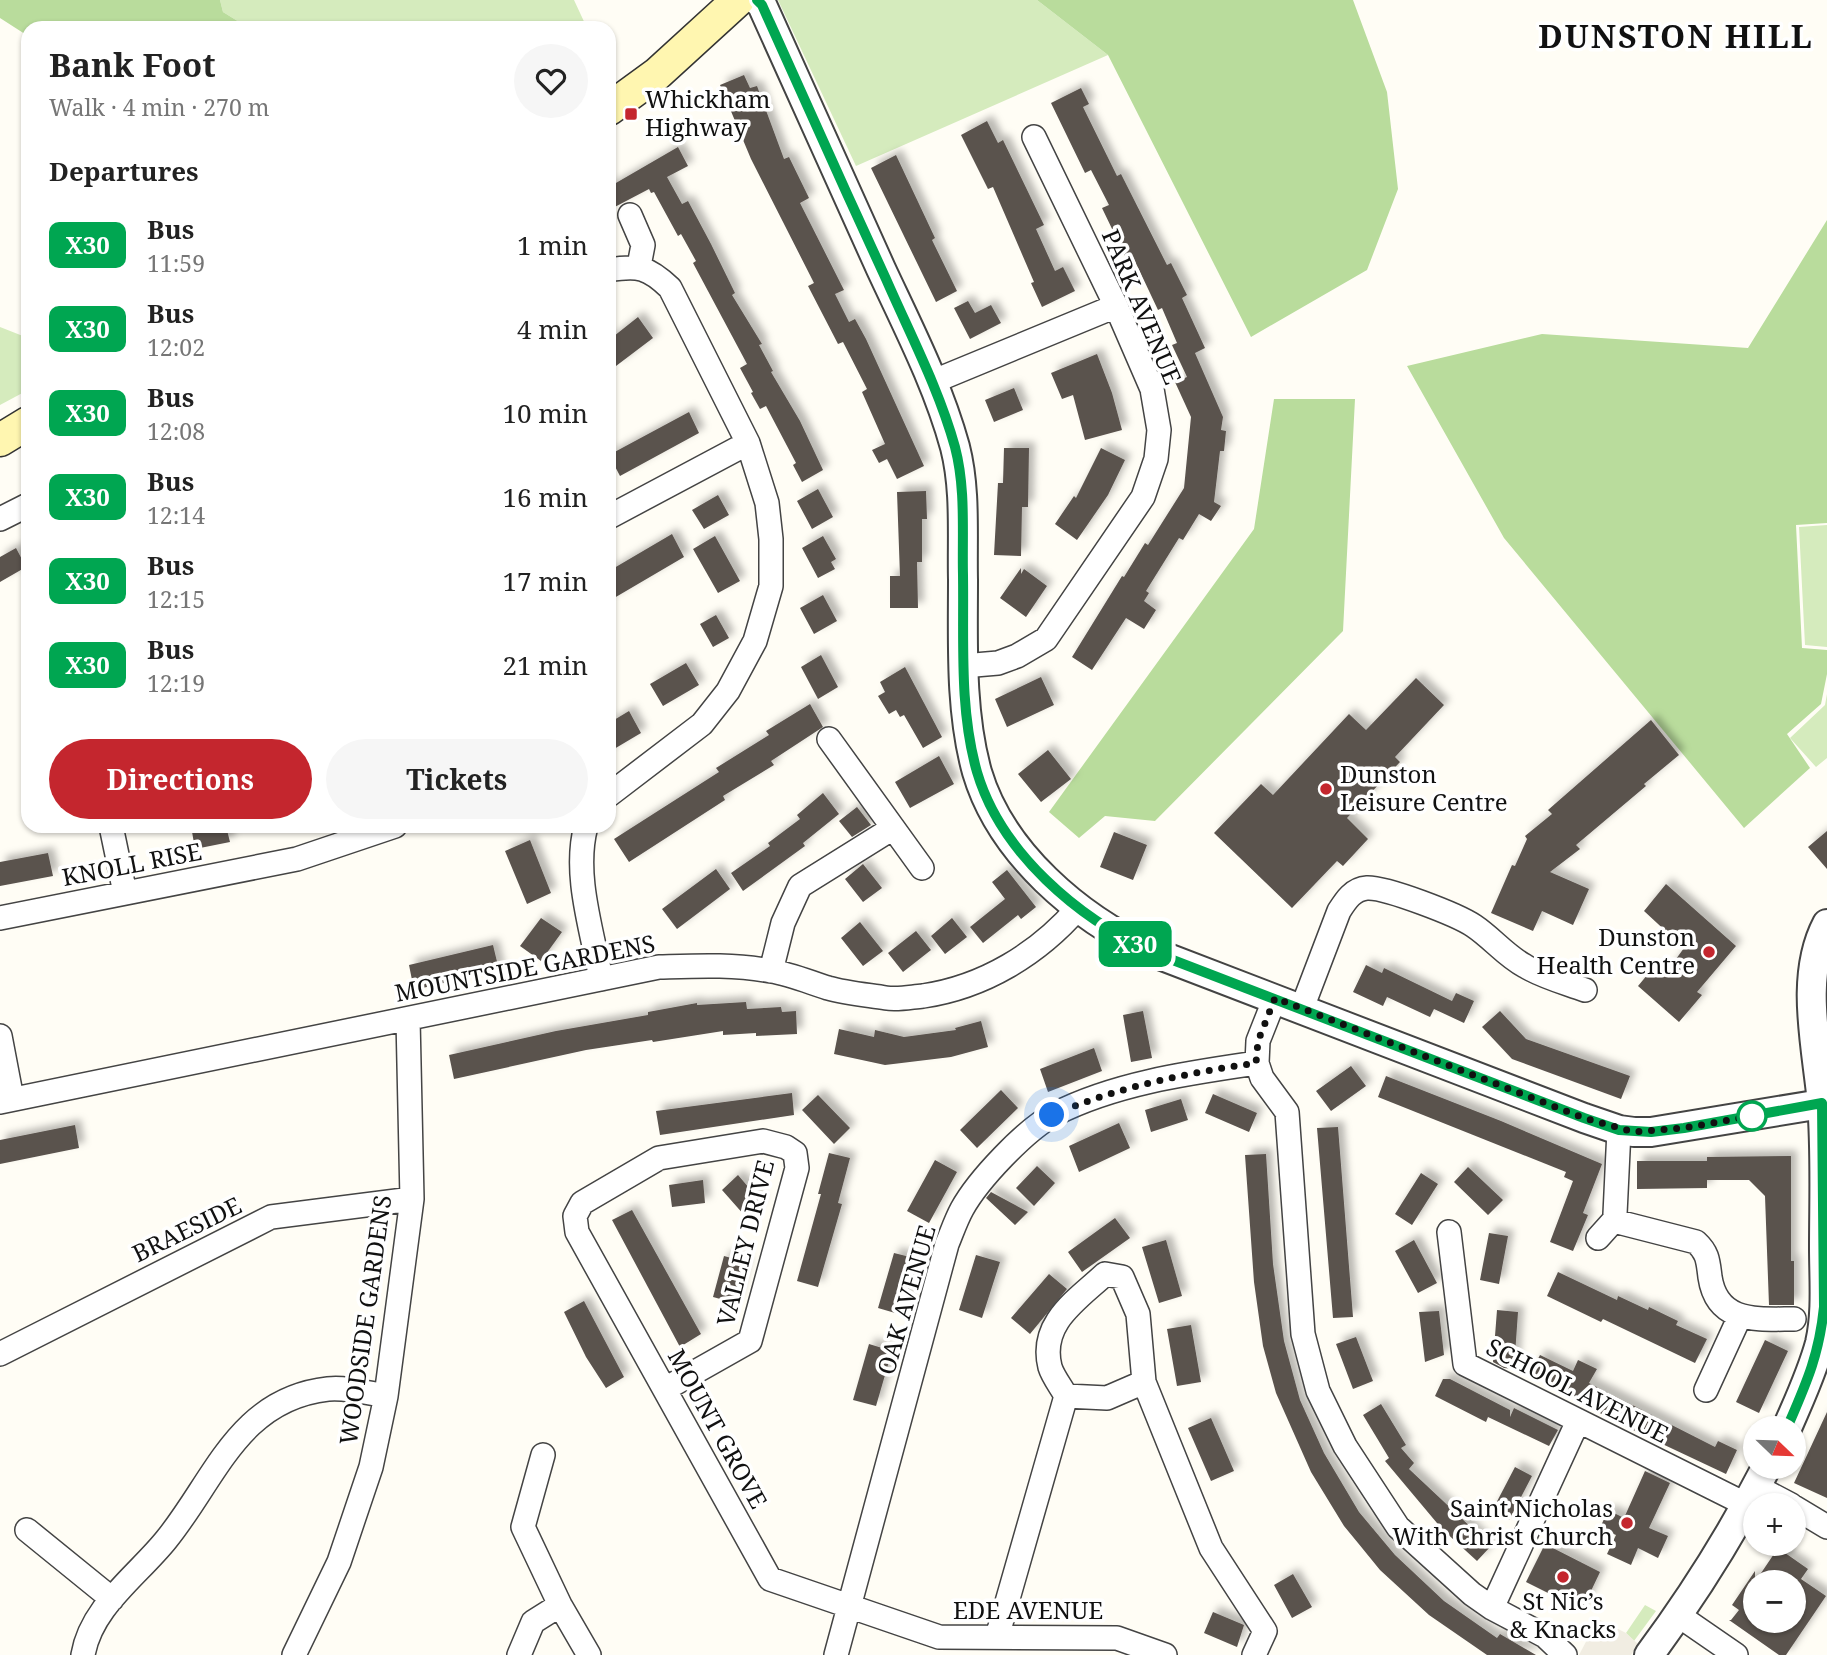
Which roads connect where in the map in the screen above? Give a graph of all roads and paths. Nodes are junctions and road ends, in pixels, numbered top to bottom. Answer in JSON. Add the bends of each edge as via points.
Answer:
{"nodes":[{"id":1,"x":738,"y":0,"type":"edge"},
{"id":2,"x":757,"y":0,"type":"edge"},
{"id":3,"x":616,"y":104,"type":"edge"},
{"id":4,"x":1034,"y":137,"type":"dead end"},
{"id":5,"x":630,"y":215,"type":"dead end"},
{"id":6,"x":639,"y":267,"type":"junction"},
{"id":7,"x":616,"y":269,"type":"edge"},
{"id":8,"x":1116,"y":306,"type":"junction"},
{"id":9,"x":932,"y":382,"type":"junction"},
{"id":10,"x":21,"y":427,"type":"edge"},
{"id":11,"x":0,"y":440,"type":"edge"},
{"id":12,"x":748,"y":443,"type":"junction"},
{"id":13,"x":21,"y":508,"type":"edge"},
{"id":14,"x":616,"y":513,"type":"edge"},
{"id":15,"x":0,"y":519,"type":"edge"},
{"id":16,"x":964,"y":666,"type":"junction"},
{"id":17,"x":829,"y":739,"type":"dead end"},
{"id":18,"x":616,"y":790,"type":"edge"},
{"id":19,"x":893,"y":828,"type":"junction"},
{"id":20,"x":112,"y":833,"type":"edge"},
{"id":21,"x":374,"y":833,"type":"edge"},
{"id":22,"x":584,"y":833,"type":"edge"},
{"id":23,"x":922,"y":868,"type":"dead end"},
{"id":24,"x":125,"y":893,"type":"junction"},
{"id":25,"x":1079,"y":908,"type":"junction"},
{"id":26,"x":0,"y":918,"type":"edge"},
{"id":27,"x":1827,"y":924,"type":"edge"},
{"id":28,"x":771,"y":971,"type":"junction"},
{"id":29,"x":601,"y":979,"type":"junction"},
{"id":30,"x":1585,"y":990,"type":"dead end"},
{"id":31,"x":1275,"y":998,"type":"junction"},
{"id":32,"x":1303,"y":1008,"type":"junction"},
{"id":33,"x":408,"y":1019,"type":"junction"},
{"id":34,"x":0,"y":1036,"type":"edge"},
{"id":35,"x":1256,"y":1063,"type":"junction"},
{"id":36,"x":6,"y":1100,"type":"edge"},
{"id":37,"x":1824,"y":1103,"type":"edge"},
{"id":38,"x":1619,"y":1130,"type":"junction"},
{"id":39,"x":412,"y":1199,"type":"junction"},
{"id":40,"x":1616,"y":1218,"type":"junction"},
{"id":41,"x":577,"y":1232,"type":"joint"},
{"id":42,"x":1449,"y":1233,"type":"dead end"},
{"id":43,"x":1598,"y":1238,"type":"dead end"},
{"id":44,"x":1740,"y":1316,"type":"junction"},
{"id":45,"x":1794,"y":1319,"type":"dead end"},
{"id":46,"x":1824,"y":1343,"type":"edge"},
{"id":47,"x":0,"y":1354,"type":"edge"},
{"id":48,"x":1144,"y":1382,"type":"junction"},
{"id":49,"x":665,"y":1389,"type":"junction"},
{"id":50,"x":1706,"y":1390,"type":"dead end"},
{"id":51,"x":386,"y":1396,"type":"junction"},
{"id":52,"x":1066,"y":1396,"type":"junction"},
{"id":53,"x":1792,"y":1416,"type":"edge"},
{"id":54,"x":1578,"y":1421,"type":"junction"},
{"id":55,"x":544,"y":1455,"type":"dead end"},
{"id":56,"x":1757,"y":1486,"type":"edge"},
{"id":57,"x":1806,"y":1514,"type":"edge"},
{"id":58,"x":1827,"y":1527,"type":"edge"},
{"id":59,"x":27,"y":1530,"type":"dead end"},
{"id":60,"x":112,"y":1599,"type":"junction"},
{"id":61,"x":560,"y":1605,"type":"junction"},
{"id":62,"x":850,"y":1605,"type":"junction"},
{"id":63,"x":1492,"y":1608,"type":"junction"},
{"id":64,"x":1678,"y":1615,"type":"junction"},
{"id":65,"x":997,"y":1637,"type":"junction"},
{"id":66,"x":942,"y":1646,"type":"edge"},
{"id":67,"x":1119,"y":1647,"type":"edge"},
{"id":68,"x":83,"y":1655,"type":"edge"},
{"id":69,"x":294,"y":1655,"type":"edge"},
{"id":70,"x":519,"y":1655,"type":"edge"},
{"id":71,"x":589,"y":1655,"type":"edge"},
{"id":72,"x":836,"y":1655,"type":"edge"},
{"id":73,"x":1166,"y":1655,"type":"edge"},
{"id":74,"x":1254,"y":1655,"type":"edge"},
{"id":75,"x":1565,"y":1655,"type":"edge"},
{"id":76,"x":1648,"y":1655,"type":"edge"},
{"id":77,"x":1736,"y":1655,"type":"edge"}],
"edges":[{"from":1,"to":3,"type":"main road","via":[[657,74]]},
{"from":2,"to":9,"type":"street"},
{"from":4,"to":8,"type":"street","name":"PARK AVENUE"},
{"from":5,"to":6,"type":"street","via":[[643,244]]},
{"from":6,"to":7,"type":"street"},
{"from":6,"to":12,"type":"street","via":[[670,288]]},
{"from":8,"to":9,"type":"street"},
{"from":8,"to":16,"type":"street","name":"PARK AVENUE","via":[[1152,389],[1159,430],[1156,459],[1143,497],[1046,639],[998,663]]},
{"from":9,"to":16,"type":"street","via":[[962,484]]},
{"from":10,"to":11,"type":"main road"},
{"from":12,"to":14,"type":"street"},
{"from":12,"to":18,"type":"street","via":[[767,503],[771,539],[771,586],[755,641],[728,691],[702,723]]},
{"from":13,"to":15,"type":"street"},
{"from":16,"to":25,"type":"street","via":[[972,747],[985,796],[1024,855]]},
{"from":17,"to":19,"type":"street"},
{"from":19,"to":23,"type":"street"},
{"from":19,"to":28,"type":"street","via":[[800,886],[783,923]]},
{"from":20,"to":24,"type":"street"},
{"from":21,"to":24,"type":"street","name":"KNOLL RISE","via":[[297,859]]},
{"from":22,"to":29,"type":"street","via":[[585,894]]},
{"from":24,"to":26,"type":"street","name":"KNOLL RISE"},
{"from":25,"to":28,"type":"street","name":"MOUNTSIDE GARDENS","via":[[1025,957],[999,972],[937,994],[890,999],[831,989]]},
{"from":25,"to":31,"type":"street","via":[[1152,952]]},
{"from":27,"to":37,"type":"street","via":[[1811,1002]]},
{"from":28,"to":29,"type":"street","name":"MOUNTSIDE GARDENS","via":[[659,967]]},
{"from":29,"to":33,"type":"street","name":"MOUNTSIDE GARDENS"},
{"from":30,"to":32,"type":"street","via":[[1525,967],[1473,925],[1367,888],[1348,897],[1339,911]]},
{"from":31,"to":32,"type":"street"},
{"from":31,"to":35,"type":"street","via":[[1258,1041]]},
{"from":32,"to":38,"type":"street"},
{"from":33,"to":36,"type":"street","name":"MOUNTSIDE GARDENS"},
{"from":33,"to":39,"type":"street","name":"WOODSIDE GARDENS"},
{"from":34,"to":36,"type":"street"},
{"from":35,"to":62,"type":"street","name":"OAK AVENUE","via":[[1171,1077],[1087,1100],[1052,1115],[1013,1147],[962,1208],[947,1244]]},
{"from":35,"to":63,"type":"street","via":[[1287,1112],[1303,1334],[1318,1391],[1345,1446],[1398,1527]]},
{"from":37,"to":38,"type":"street","via":[[1684,1128]]},
{"from":37,"to":46,"type":"street"},
{"from":38,"to":40,"type":"street"},
{"from":39,"to":47,"type":"street","name":"BRAESIDE","via":[[271,1217]]},
{"from":39,"to":51,"type":"street","name":"WOODSIDE GARDENS"},
{"from":40,"to":43,"type":"street"},
{"from":40,"to":44,"type":"street","via":[[1622,1224],[1696,1242],[1708,1258],[1712,1287],[1720,1301]]},
{"from":41,"to":49,"type":"street","name":"MOUNT GROVE"},
{"from":41,"to":49,"type":"street","name":"VALLEY DRIVE","via":[[575,1216],[582,1203],[659,1158],[763,1141],[794,1153],[797,1168],[750,1341]]},
{"from":42,"to":54,"type":"street","name":"SCHOOL AVENUE","via":[[1465,1364]]},
{"from":44,"to":45,"type":"street"},
{"from":44,"to":50,"type":"street"},
{"from":46,"to":53,"type":"street"},
{"from":48,"to":52,"type":"street","via":[[1107,1398]]},
{"from":48,"to":52,"type":"street","via":[[1138,1314],[1122,1276],[1105,1274],[1063,1312],[1050,1333],[1051,1368]]},
{"from":48,"to":74,"type":"street","via":[[1211,1548],[1265,1631]]},
{"from":49,"to":62,"type":"street","name":"MOUNT GROVE","via":[[770,1579]]},
{"from":51,"to":60,"type":"street","via":[[330,1388],[286,1401],[258,1419],[234,1440],[167,1539]]},
{"from":51,"to":69,"type":"street","name":"WOODSIDE GARDENS","via":[[371,1467],[339,1562]]},
{"from":52,"to":65,"type":"street"},
{"from":54,"to":56,"type":"street","name":"SCHOOL AVENUE"},
{"from":54,"to":63,"type":"street"},
{"from":55,"to":61,"type":"street","via":[[523,1527]]},
{"from":56,"to":64,"type":"street"},
{"from":57,"to":58,"type":"street","name":"SCHOOL AVENUE"},
{"from":59,"to":60,"type":"street"},
{"from":60,"to":68,"type":"street","via":[[96,1619]]},
{"from":61,"to":70,"type":"street","via":[[533,1622]]},
{"from":61,"to":71,"type":"street"},
{"from":62,"to":66,"type":"street","name":"EDE AVENUE"},
{"from":62,"to":72,"type":"street","name":"OAK AVENUE"},
{"from":63,"to":75,"type":"street","via":[[1545,1636]]},
{"from":64,"to":76,"type":"street"},
{"from":64,"to":77,"type":"street"},
{"from":65,"to":66,"type":"street","name":"EDE AVENUE"},
{"from":65,"to":67,"type":"street","name":"EDE AVENUE"},
{"from":67,"to":73,"type":"street","name":"EDE AVENUE"}]}
